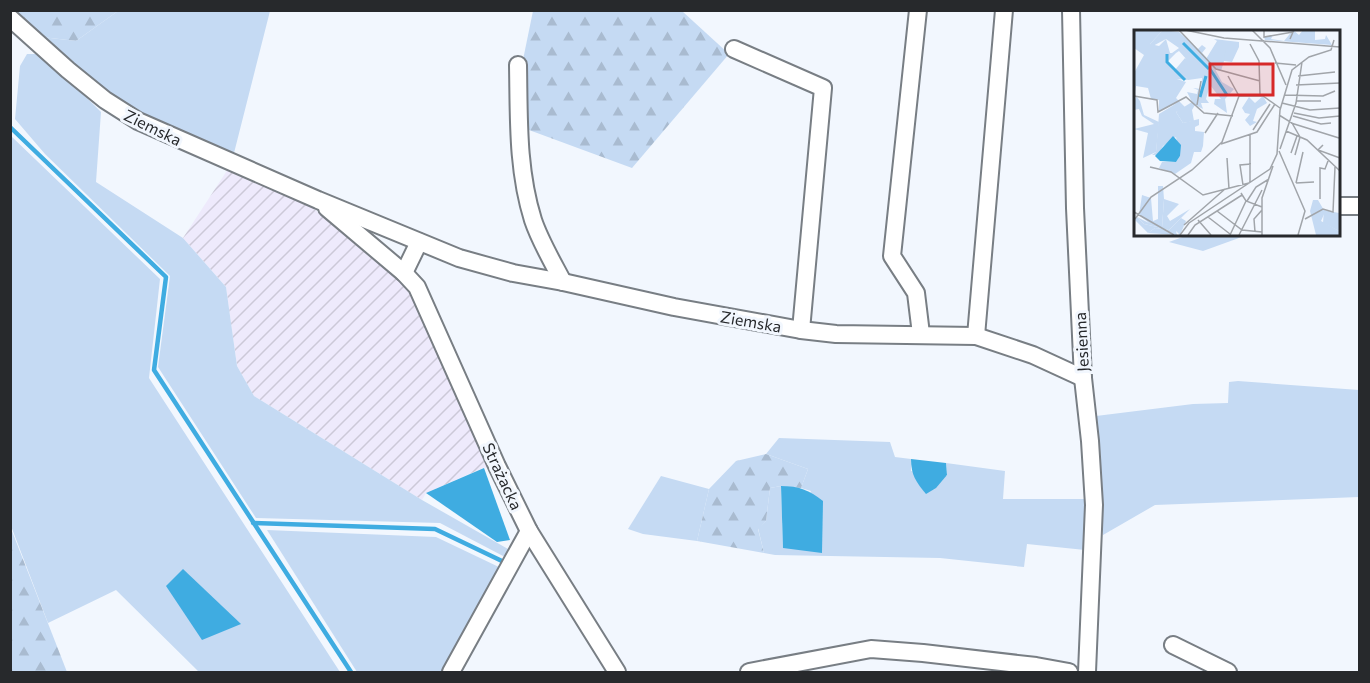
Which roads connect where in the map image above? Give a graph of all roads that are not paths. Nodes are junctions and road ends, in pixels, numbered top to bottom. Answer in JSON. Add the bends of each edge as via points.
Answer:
{"nodes":[{"id":1,"x":918,"y":10,"type":"edge"},
{"id":2,"x":1004,"y":10,"type":"edge"},
{"id":3,"x":1071,"y":10,"type":"edge"},
{"id":4,"x":10,"y":18,"type":"edge"},
{"id":5,"x":734,"y":49,"type":"dead end"},
{"id":6,"x":518,"y":64,"type":"dead end"},
{"id":7,"x":318,"y":200,"type":"junction"},
{"id":8,"x":1340,"y":206,"type":"edge"},
{"id":9,"x":1359,"y":206,"type":"edge"},
{"id":10,"x":419,"y":242,"type":"junction"},
{"id":11,"x":404,"y":273,"type":"junction"},
{"id":12,"x":563,"y":282,"type":"junction"},
{"id":13,"x":801,"y":330,"type":"junction"},
{"id":14,"x":921,"y":334,"type":"junction"},
{"id":15,"x":976,"y":336,"type":"junction"},
{"id":16,"x":1083,"y":378,"type":"junction"},
{"id":17,"x":529,"y":531,"type":"junction"},
{"id":18,"x":1173,"y":645,"type":"dead end"},
{"id":19,"x":451,"y":672,"type":"edge"},
{"id":20,"x":617,"y":672,"type":"edge"},
{"id":21,"x":749,"y":672,"type":"edge"},
{"id":22,"x":1069,"y":672,"type":"edge"},
{"id":23,"x":1087,"y":672,"type":"edge"},
{"id":24,"x":1228,"y":672,"type":"edge"}],
"edges":[{"from":1,"to":14,"type":"street","via":[[892,256],[916,293]]},
{"from":2,"to":15,"type":"street"},
{"from":3,"to":16,"type":"street","name":"Jesienna"},
{"from":4,"to":7,"type":"street","name":"Ziemska","via":[[124,114]]},
{"from":5,"to":13,"type":"street","via":[[823,88]]},
{"from":6,"to":12,"type":"street","via":[[520,159],[525,188],[538,234]]},
{"from":7,"to":10,"type":"street","name":"Ziemska"},
{"from":7,"to":11,"type":"street","name":"Ziemska"},
{"from":8,"to":9,"type":"street"},
{"from":10,"to":11,"type":"street"},
{"from":10,"to":12,"type":"street","name":"Ziemska","via":[[492,268]]},
{"from":11,"to":17,"type":"street","name":"Strażacka","via":[[417,287]]},
{"from":12,"to":13,"type":"street","name":"Ziemska"},
{"from":13,"to":14,"type":"street","name":"Ziemska"},
{"from":14,"to":15,"type":"street","name":"Ziemska"},
{"from":15,"to":16,"type":"street","name":"Ziemska","via":[[1034,355]]},
{"from":16,"to":23,"type":"street","name":"Jesienna","via":[[1094,505]]},
{"from":17,"to":19,"type":"street"},
{"from":17,"to":20,"type":"street","name":"Strażacka"},
{"from":18,"to":24,"type":"street"},
{"from":21,"to":22,"type":"street","via":[[871,649]]}]}
